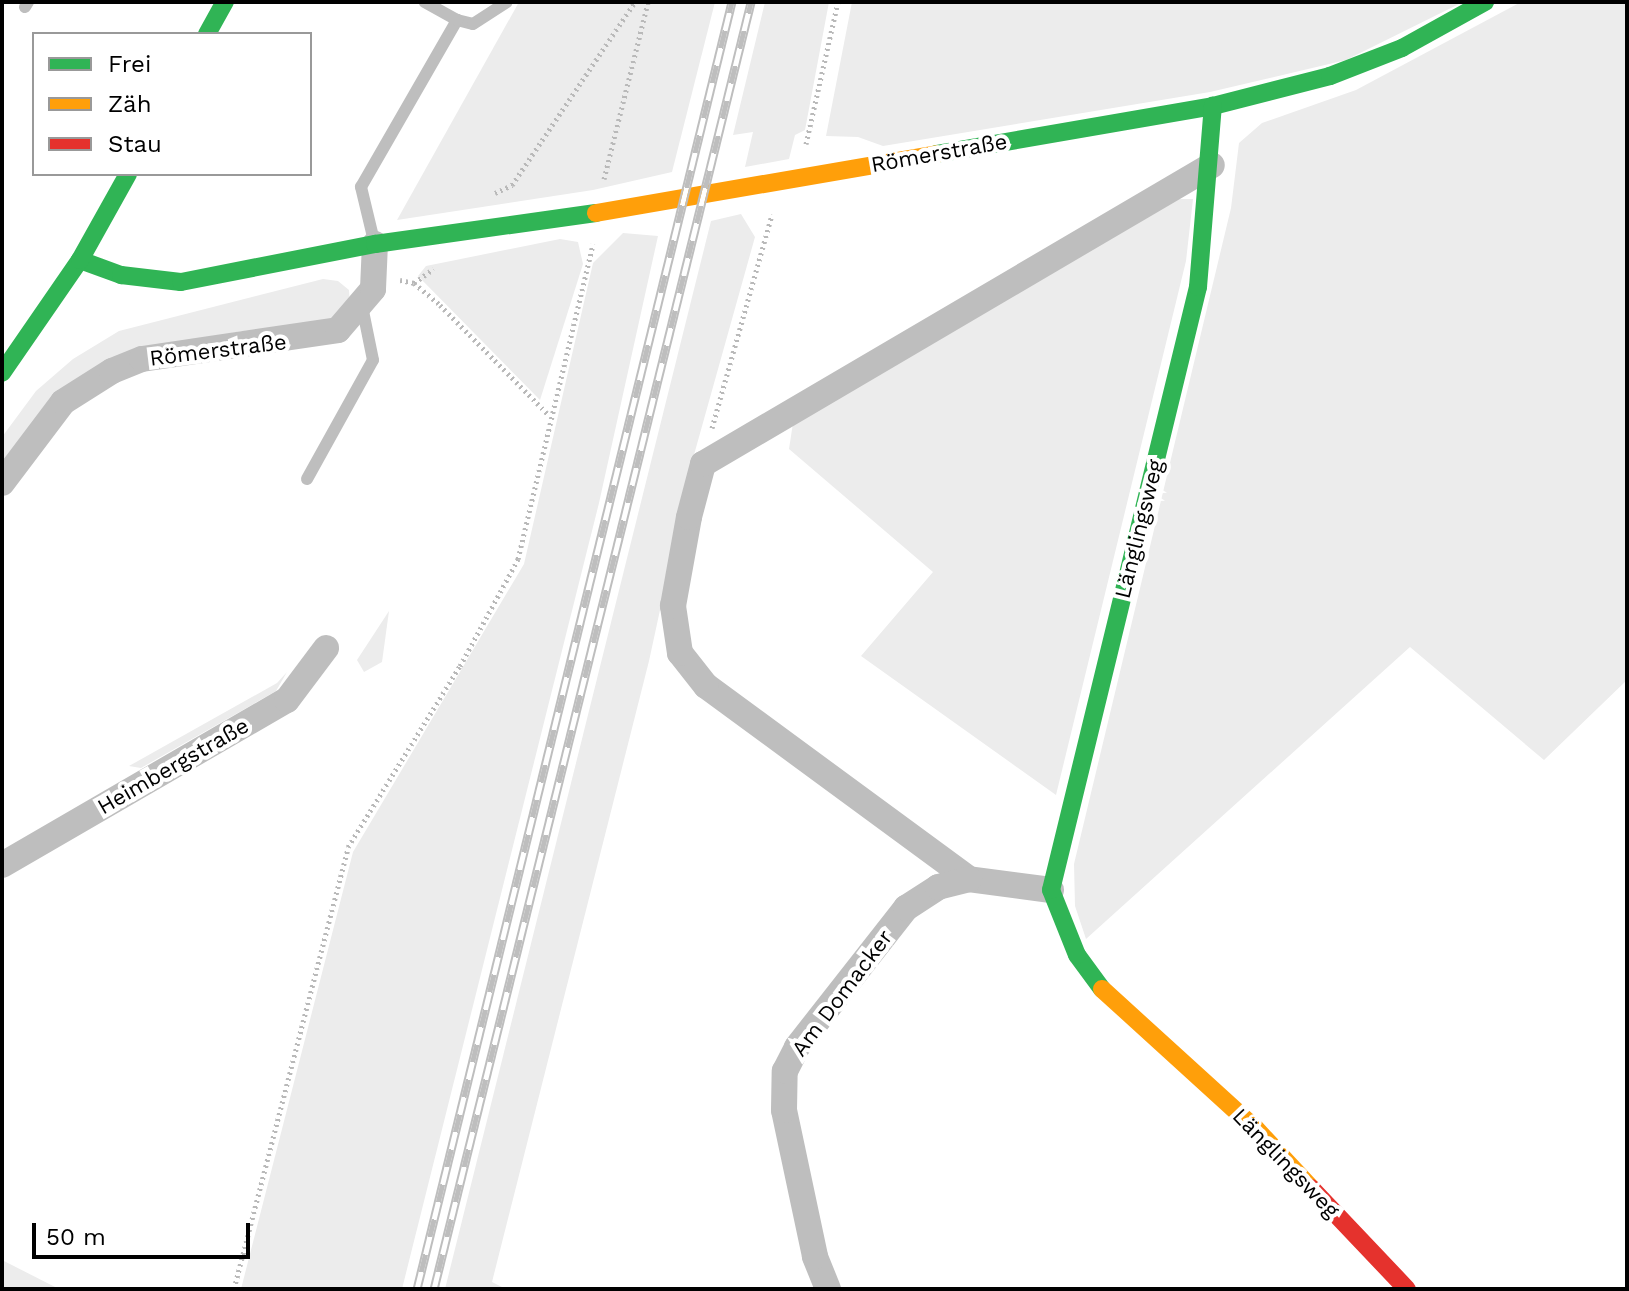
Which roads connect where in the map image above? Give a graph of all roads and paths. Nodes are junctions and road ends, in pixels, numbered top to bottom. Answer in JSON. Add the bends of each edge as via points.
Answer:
{"nodes":[{"id":1,"x":225,"y":2,"type":"edge"},
{"id":2,"x":425,"y":2,"type":"edge"},
{"id":3,"x":507,"y":2,"type":"edge"},
{"id":4,"x":635,"y":2,"type":"edge"},
{"id":5,"x":648,"y":2,"type":"edge"},
{"id":6,"x":838,"y":2,"type":"edge"},
{"id":7,"x":1485,"y":2,"type":"edge"},
{"id":8,"x":457,"y":20,"type":"junction"},
{"id":9,"x":208,"y":32,"type":"edge"},
{"id":10,"x":1213,"y":106,"type":"junction"},
{"id":11,"x":1212,"y":165,"type":"junction"},
{"id":12,"x":127,"y":176,"type":"edge"},
{"id":13,"x":792,"y":179,"type":"junction"},
{"id":14,"x":488,"y":197,"type":"dead end"},
{"id":15,"x":598,"y":213,"type":"junction"},
{"id":16,"x":375,"y":244,"type":"junction"},
{"id":17,"x":80,"y":260,"type":"junction"},
{"id":18,"x":376,"y":273,"type":"junction"},
{"id":19,"x":362,"y":306,"type":"junction"},
{"id":20,"x":2,"y":373,"type":"edge"},
{"id":21,"x":549,"y":415,"type":"junction"},
{"id":22,"x":703,"y":464,"type":"junction"},
{"id":23,"x":307,"y":479,"type":"dead end"},
{"id":24,"x":2,"y":483,"type":"edge"},
{"id":25,"x":326,"y":648,"type":"dead end"},
{"id":26,"x":2,"y":865,"type":"edge"},
{"id":27,"x":969,"y":879,"type":"junction"},
{"id":28,"x":1051,"y":890,"type":"junction"},
{"id":29,"x":234,"y":1289,"type":"edge"},
{"id":30,"x":828,"y":1289,"type":"edge"},
{"id":31,"x":1407,"y":1289,"type":"edge"}],
"edges":[{"from":1,"to":9,"type":"street"},
{"from":2,"to":8,"type":"lane"},
{"from":3,"to":8,"type":"lane","via":[[473,24]]},
{"from":4,"to":14,"type":"path","via":[[512,185]]},
{"from":5,"to":15,"type":"path"},
{"from":6,"to":13,"type":"path","via":[[814,120]]},
{"from":7,"to":10,"type":"street","name":"Römerstraße","via":[[1402,48],[1330,76]]},
{"from":8,"to":16,"type":"lane","via":[[361,187]]},
{"from":10,"to":11,"type":"street","name":"Länglingsweg"},
{"from":10,"to":13,"type":"street","name":"Römerstraße"},
{"from":11,"to":22,"type":"street"},
{"from":11,"to":28,"type":"street","name":"Länglingsweg","via":[[1198,287]]},
{"from":12,"to":17,"type":"street"},
{"from":13,"to":15,"type":"street","name":"Römerstraße"},
{"from":13,"to":22,"type":"path","via":[[771,216]]},
{"from":15,"to":16,"type":"street","name":"Römerstraße"},
{"from":15,"to":21,"type":"path"},
{"from":16,"to":17,"type":"street","name":"Römerstraße","via":[[181,282],[121,275]]},
{"from":16,"to":18,"type":"street","name":"Römerstraße"},
{"from":17,"to":20,"type":"street"},
{"from":18,"to":19,"type":"street","name":"Römerstraße"},
{"from":18,"to":21,"type":"path","via":[[414,283]]},
{"from":19,"to":23,"type":"lane","via":[[373,360]]},
{"from":19,"to":24,"type":"street","name":"Römerstraße","via":[[338,330],[142,359],[112,371],[63,402]]},
{"from":21,"to":29,"type":"path","via":[[518,559],[460,666],[348,847]]},
{"from":22,"to":27,"type":"street","via":[[673,606],[680,653],[706,686]]},
{"from":25,"to":26,"type":"street","name":"Heimbergstraße","via":[[287,700]]},
{"from":27,"to":28,"type":"street"},
{"from":27,"to":30,"type":"street","name":"Am Domacker","via":[[938,887],[906,908],[797,1047],[785,1071],[784,1110],[815,1256]]},
{"from":28,"to":31,"type":"street","name":"Länglingsweg","via":[[1077,955],[1101,988],[1256,1129]]}]}
